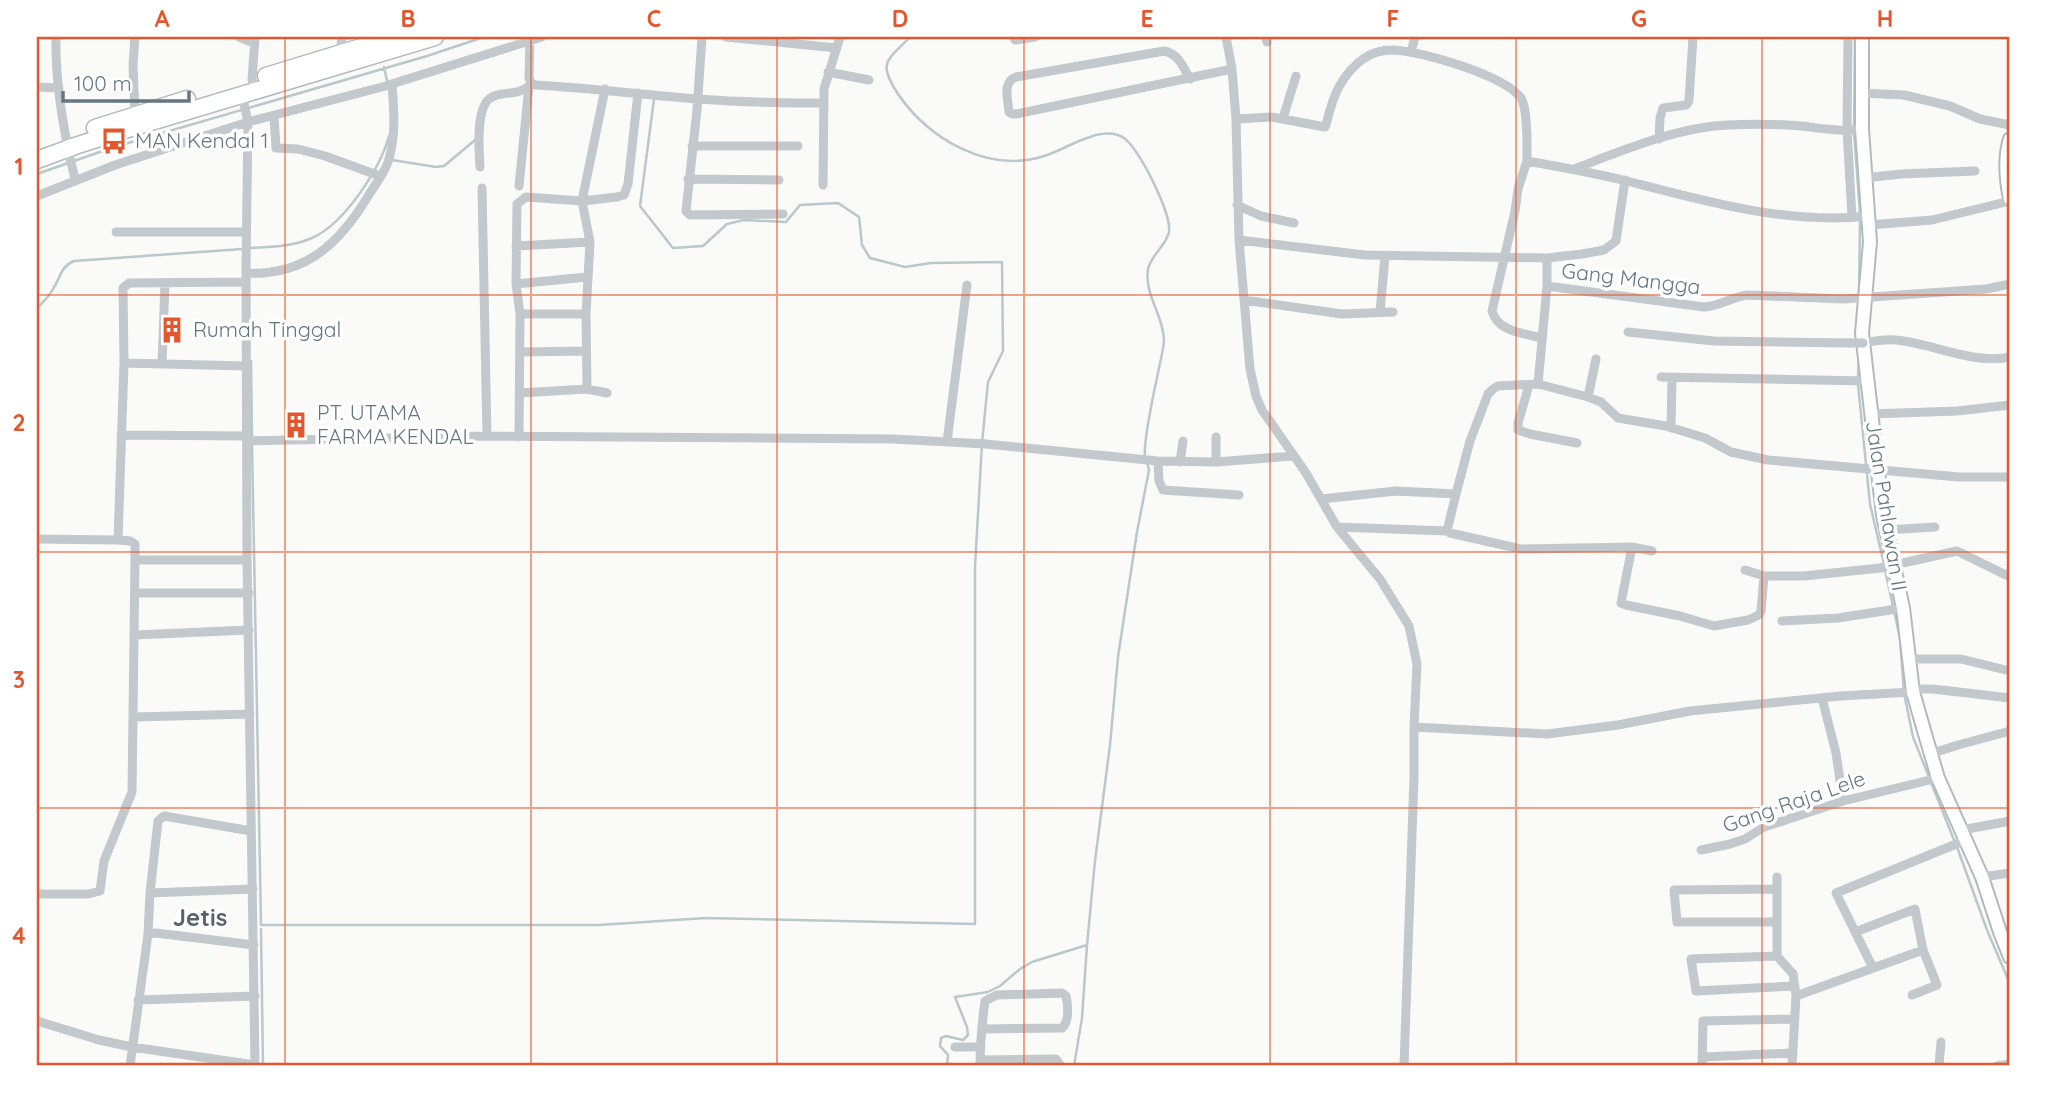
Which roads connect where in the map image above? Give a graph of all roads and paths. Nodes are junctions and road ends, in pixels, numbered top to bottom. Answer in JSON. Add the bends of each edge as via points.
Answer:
{"nodes":[{"id":1,"x":57,"y":37,"type":"edge"},
{"id":2,"x":135,"y":37,"type":"edge"},
{"id":3,"x":239,"y":37,"type":"edge"},
{"id":4,"x":394,"y":37,"type":"edge"},
{"id":5,"x":435,"y":37,"type":"edge"},
{"id":6,"x":542,"y":37,"type":"edge"},
{"id":7,"x":702,"y":37,"type":"edge"},
{"id":8,"x":726,"y":37,"type":"edge"},
{"id":9,"x":840,"y":37,"type":"edge"},
{"id":10,"x":1035,"y":37,"type":"edge"},
{"id":11,"x":1226,"y":37,"type":"edge"},
{"id":12,"x":1415,"y":37,"type":"edge"},
{"id":13,"x":1693,"y":37,"type":"edge"},
{"id":14,"x":1848,"y":37,"type":"edge"},
{"id":15,"x":1862,"y":37,"type":"edge"},
{"id":16,"x":530,"y":39,"type":"junction"},
{"id":17,"x":254,"y":40,"type":"edge"},
{"id":18,"x":1015,"y":40,"type":"dead end"},
{"id":19,"x":341,"y":45,"type":"edge"},
{"id":20,"x":837,"y":48,"type":"junction"},
{"id":21,"x":1411,"y":52,"type":"junction"},
{"id":22,"x":1232,"y":69,"type":"junction"},
{"id":23,"x":828,"y":72,"type":"junction"},
{"id":24,"x":1296,"y":76,"type":"dead end"},
{"id":25,"x":1190,"y":79,"type":"junction"},
{"id":26,"x":252,"y":80,"type":"junction"},
{"id":27,"x":869,"y":80,"type":"dead end"},
{"id":28,"x":528,"y":81,"type":"junction"},
{"id":29,"x":388,"y":85,"type":"junction"},
{"id":30,"x":37,"y":88,"type":"edge"},
{"id":31,"x":59,"y":88,"type":"junction"},
{"id":32,"x":605,"y":89,"type":"junction"},
{"id":33,"x":638,"y":93,"type":"junction"},
{"id":34,"x":1861,"y":93,"type":"junction"},
{"id":35,"x":243,"y":98,"type":"junction"},
{"id":36,"x":698,"y":99,"type":"junction"},
{"id":37,"x":823,"y":103,"type":"junction"},
{"id":38,"x":135,"y":115,"type":"junction"},
{"id":39,"x":274,"y":116,"type":"junction"},
{"id":40,"x":1283,"y":118,"type":"junction"},
{"id":41,"x":1236,"y":119,"type":"junction"},
{"id":42,"x":248,"y":120,"type":"junction"},
{"id":43,"x":2010,"y":125,"type":"edge"},
{"id":44,"x":1854,"y":130,"type":"junction"},
{"id":45,"x":1659,"y":139,"type":"junction"},
{"id":46,"x":2010,"y":139,"type":"edge"},
{"id":47,"x":692,"y":146,"type":"junction"},
{"id":48,"x":797,"y":146,"type":"dead end"},
{"id":49,"x":67,"y":147,"type":"junction"},
{"id":50,"x":37,"y":149,"type":"edge"},
{"id":51,"x":2008,"y":159,"type":"edge"},
{"id":52,"x":37,"y":160,"type":"edge"},
{"id":53,"x":1527,"y":161,"type":"junction"},
{"id":54,"x":480,"y":167,"type":"dead end"},
{"id":55,"x":1574,"y":169,"type":"junction"},
{"id":56,"x":1975,"y":172,"type":"dead end"},
{"id":57,"x":378,"y":176,"type":"junction"},
{"id":58,"x":75,"y":178,"type":"junction"},
{"id":59,"x":1865,"y":178,"type":"junction"},
{"id":60,"x":688,"y":179,"type":"junction"},
{"id":61,"x":779,"y":180,"type":"dead end"},
{"id":62,"x":1625,"y":180,"type":"junction"},
{"id":63,"x":823,"y":185,"type":"dead end"},
{"id":64,"x":519,"y":186,"type":"dead end"},
{"id":65,"x":482,"y":188,"type":"dead end"},
{"id":66,"x":37,"y":195,"type":"edge"},
{"id":67,"x":2010,"y":200,"type":"edge"},
{"id":68,"x":582,"y":201,"type":"junction"},
{"id":69,"x":1237,"y":205,"type":"junction"},
{"id":70,"x":783,"y":214,"type":"dead end"},
{"id":71,"x":1862,"y":219,"type":"junction"},
{"id":72,"x":1294,"y":223,"type":"dead end"},
{"id":73,"x":117,"y":232,"type":"dead end"},
{"id":74,"x":246,"y":232,"type":"junction"},
{"id":75,"x":1239,"y":240,"type":"junction"},
{"id":76,"x":590,"y":242,"type":"junction"},
{"id":77,"x":516,"y":246,"type":"junction"},
{"id":78,"x":1385,"y":256,"type":"junction"},
{"id":79,"x":1504,"y":257,"type":"junction"},
{"id":80,"x":1546,"y":258,"type":"junction"},
{"id":81,"x":587,"y":277,"type":"junction"},
{"id":82,"x":246,"y":278,"type":"junction"},
{"id":83,"x":165,"y":283,"type":"junction"},
{"id":84,"x":516,"y":284,"type":"junction"},
{"id":85,"x":2010,"y":284,"type":"edge"},
{"id":86,"x":967,"y":285,"type":"dead end"},
{"id":87,"x":1547,"y":286,"type":"junction"},
{"id":88,"x":1863,"y":298,"type":"junction"},
{"id":89,"x":1244,"y":300,"type":"junction"},
{"id":90,"x":1380,"y":312,"type":"junction"},
{"id":91,"x":1393,"y":312,"type":"dead end"},
{"id":92,"x":520,"y":314,"type":"junction"},
{"id":93,"x":586,"y":314,"type":"junction"},
{"id":94,"x":1628,"y":332,"type":"dead end"},
{"id":95,"x":1541,"y":338,"type":"junction"},
{"id":96,"x":1858,"y":343,"type":"junction"},
{"id":97,"x":586,"y":351,"type":"junction"},
{"id":98,"x":520,"y":352,"type":"junction"},
{"id":99,"x":2008,"y":358,"type":"edge"},
{"id":100,"x":1596,"y":359,"type":"dead end"},
{"id":101,"x":124,"y":363,"type":"junction"},
{"id":102,"x":162,"y":364,"type":"junction"},
{"id":103,"x":246,"y":366,"type":"junction"},
{"id":104,"x":1661,"y":377,"type":"dead end"},
{"id":105,"x":1672,"y":377,"type":"junction"},
{"id":106,"x":1866,"y":381,"type":"junction"},
{"id":107,"x":1533,"y":384,"type":"junction"},
{"id":108,"x":587,"y":389,"type":"junction"},
{"id":109,"x":519,"y":393,"type":"junction"},
{"id":110,"x":607,"y":393,"type":"dead end"},
{"id":111,"x":1588,"y":397,"type":"junction"},
{"id":112,"x":2010,"y":405,"type":"edge"},
{"id":113,"x":1871,"y":414,"type":"junction"},
{"id":114,"x":1671,"y":428,"type":"junction"},
{"id":115,"x":121,"y":435,"type":"junction"},
{"id":116,"x":487,"y":436,"type":"junction"},
{"id":117,"x":519,"y":437,"type":"junction"},
{"id":118,"x":1216,"y":437,"type":"dead end"},
{"id":119,"x":247,"y":439,"type":"junction"},
{"id":120,"x":1183,"y":440,"type":"dead end"},
{"id":121,"x":947,"y":442,"type":"junction"},
{"id":122,"x":1577,"y":443,"type":"dead end"},
{"id":123,"x":1293,"y":456,"type":"junction"},
{"id":124,"x":1150,"y":460,"type":"junction"},
{"id":125,"x":1180,"y":462,"type":"junction"},
{"id":126,"x":1216,"y":462,"type":"junction"},
{"id":127,"x":1876,"y":469,"type":"junction"},
{"id":128,"x":2010,"y":477,"type":"edge"},
{"id":129,"x":1456,"y":494,"type":"junction"},
{"id":130,"x":1239,"y":495,"type":"dead end"},
{"id":131,"x":1321,"y":499,"type":"junction"},
{"id":132,"x":1337,"y":527,"type":"junction"},
{"id":133,"x":1935,"y":527,"type":"dead end"},
{"id":134,"x":1886,"y":530,"type":"junction"},
{"id":135,"x":1447,"y":531,"type":"junction"},
{"id":136,"x":37,"y":539,"type":"edge"},
{"id":137,"x":118,"y":540,"type":"junction"},
{"id":138,"x":1632,"y":547,"type":"junction"},
{"id":139,"x":1652,"y":551,"type":"dead end"},
{"id":140,"x":135,"y":560,"type":"junction"},
{"id":141,"x":247,"y":560,"type":"junction"},
{"id":142,"x":1888,"y":567,"type":"junction"},
{"id":143,"x":1745,"y":570,"type":"dead end"},
{"id":144,"x":1764,"y":576,"type":"junction"},
{"id":145,"x":2010,"y":577,"type":"edge"},
{"id":146,"x":135,"y":593,"type":"junction"},
{"id":147,"x":249,"y":593,"type":"junction"},
{"id":148,"x":1901,"y":608,"type":"junction"},
{"id":149,"x":1782,"y":621,"type":"dead end"},
{"id":150,"x":249,"y":629,"type":"junction"},
{"id":151,"x":135,"y":635,"type":"junction"},
{"id":152,"x":1910,"y":659,"type":"junction"},
{"id":153,"x":2010,"y":671,"type":"edge"},
{"id":154,"x":1909,"y":691,"type":"junction"},
{"id":155,"x":1822,"y":698,"type":"junction"},
{"id":156,"x":2010,"y":698,"type":"edge"},
{"id":157,"x":250,"y":714,"type":"junction"},
{"id":158,"x":134,"y":717,"type":"junction"},
{"id":159,"x":1414,"y":727,"type":"junction"},
{"id":160,"x":2010,"y":731,"type":"edge"},
{"id":161,"x":1930,"y":754,"type":"junction"},
{"id":162,"x":1938,"y":778,"type":"junction"},
{"id":163,"x":1843,"y":800,"type":"junction"},
{"id":164,"x":2010,"y":821,"type":"edge"},
{"id":165,"x":251,"y":831,"type":"junction"},
{"id":166,"x":1964,"y":836,"type":"junction"},
{"id":167,"x":1701,"y":850,"type":"dead end"},
{"id":168,"x":2010,"y":873,"type":"edge"},
{"id":169,"x":1777,"y":877,"type":"dead end"},
{"id":170,"x":1982,"y":877,"type":"junction"},
{"id":171,"x":253,"y":889,"type":"junction"},
{"id":172,"x":1777,"y":889,"type":"junction"},
{"id":173,"x":150,"y":893,"type":"junction"},
{"id":174,"x":37,"y":894,"type":"edge"},
{"id":175,"x":1777,"y":922,"type":"junction"},
{"id":176,"x":1855,"y":932,"type":"junction"},
{"id":177,"x":148,"y":934,"type":"junction"},
{"id":178,"x":254,"y":945,"type":"junction"},
{"id":179,"x":1923,"y":950,"type":"junction"},
{"id":180,"x":1777,"y":956,"type":"junction"},
{"id":181,"x":2010,"y":957,"type":"edge"},
{"id":182,"x":1873,"y":968,"type":"junction"},
{"id":183,"x":1795,"y":991,"type":"junction"},
{"id":184,"x":1912,"y":995,"type":"dead end"},
{"id":185,"x":255,"y":996,"type":"junction"},
{"id":186,"x":138,"y":1000,"type":"junction"},
{"id":187,"x":1795,"y":1019,"type":"junction"},
{"id":188,"x":37,"y":1021,"type":"edge"},
{"id":189,"x":982,"y":1029,"type":"junction"},
{"id":190,"x":1941,"y":1042,"type":"dead end"},
{"id":191,"x":132,"y":1047,"type":"junction"},
{"id":192,"x":955,"y":1047,"type":"dead end"},
{"id":193,"x":980,"y":1047,"type":"junction"},
{"id":194,"x":1793,"y":1053,"type":"junction"},
{"id":195,"x":1702,"y":1062,"type":"edge"},
{"id":196,"x":980,"y":1063,"type":"edge"},
{"id":197,"x":2010,"y":1064,"type":"edge"},
{"id":198,"x":130,"y":1066,"type":"edge"},
{"id":199,"x":255,"y":1066,"type":"edge"},
{"id":200,"x":1061,"y":1066,"type":"edge"},
{"id":201,"x":1404,"y":1066,"type":"edge"},
{"id":202,"x":1792,"y":1066,"type":"edge"},
{"id":203,"x":1939,"y":1066,"type":"edge"},
{"id":204,"x":1997,"y":1066,"type":"edge"}],
"edges":[{"from":1,"to":31,"type":"street"},
{"from":2,"to":38,"type":"street"},
{"from":3,"to":17,"type":"street"},
{"from":4,"to":19,"type":"highway"},
{"from":5,"to":35,"type":"highway"},
{"from":6,"to":16,"type":"street"},
{"from":7,"to":36,"type":"street"},
{"from":8,"to":20,"type":"street"},
{"from":9,"to":20,"type":"street"},
{"from":10,"to":18,"type":"street"},
{"from":11,"to":22,"type":"street"},
{"from":12,"to":21,"type":"street"},
{"from":13,"to":45,"type":"street","via":[[1689,101],[1663,108]]},
{"from":14,"to":44,"type":"street"},
{"from":15,"to":34,"type":"street","name":"Jalan Pahlawan II"},
{"from":16,"to":28,"type":"street"},
{"from":16,"to":29,"type":"street"},
{"from":17,"to":26,"type":"street"},
{"from":19,"to":26,"type":"highway"},
{"from":20,"to":23,"type":"street"},
{"from":21,"to":40,"type":"street","via":[[1376,52],[1364,58],[1336,91],[1325,127]]},
{"from":21,"to":53,"type":"street","via":[[1487,75],[1513,90],[1522,100]]},
{"from":22,"to":25,"type":"street"},
{"from":22,"to":41,"type":"street"},
{"from":23,"to":27,"type":"street"},
{"from":23,"to":37,"type":"street"},
{"from":24,"to":40,"type":"street"},
{"from":25,"to":25,"type":"street","via":[[1016,114],[1009,112],[1008,81],[1043,72],[1164,51],[1179,59]]},
{"from":26,"to":38,"type":"highway"},
{"from":28,"to":32,"type":"street"},
{"from":28,"to":54,"type":"street","via":[[522,91],[487,100],[481,116]]},
{"from":28,"to":64,"type":"street"},
{"from":29,"to":39,"type":"street"},
{"from":29,"to":57,"type":"street","via":[[395,133],[388,163]]},
{"from":30,"to":31,"type":"street"},
{"from":31,"to":49,"type":"street"},
{"from":32,"to":33,"type":"street"},
{"from":32,"to":68,"type":"street"},
{"from":33,"to":36,"type":"street"},
{"from":33,"to":68,"type":"street","via":[[624,195]]},
{"from":34,"to":43,"type":"street","via":[[1904,95]]},
{"from":34,"to":44,"type":"street","name":"Jalan Pahlawan II"},
{"from":35,"to":42,"type":"street"},
{"from":35,"to":49,"type":"highway"},
{"from":36,"to":37,"type":"street"},
{"from":36,"to":47,"type":"street"},
{"from":37,"to":63,"type":"street"},
{"from":38,"to":49,"type":"highway"},
{"from":39,"to":42,"type":"street"},
{"from":39,"to":57,"type":"street","via":[[276,148],[325,156]]},
{"from":40,"to":41,"type":"street"},
{"from":41,"to":69,"type":"street"},
{"from":42,"to":58,"type":"street"},
{"from":42,"to":74,"type":"street"},
{"from":44,"to":45,"type":"street","via":[[1726,125]]},
{"from":44,"to":59,"type":"street","name":"Jalan Pahlawan II"},
{"from":44,"to":71,"type":"street"},
{"from":45,"to":55,"type":"street"},
{"from":46,"to":51,"type":"street"},
{"from":47,"to":48,"type":"street"},
{"from":47,"to":60,"type":"street"},
{"from":49,"to":50,"type":"highway"},
{"from":49,"to":52,"type":"highway"},
{"from":49,"to":58,"type":"street"},
{"from":51,"to":67,"type":"street"},
{"from":53,"to":55,"type":"street"},
{"from":53,"to":79,"type":"street"},
{"from":55,"to":62,"type":"street"},
{"from":56,"to":59,"type":"street"},
{"from":57,"to":82,"type":"street","via":[[348,227],[328,246],[300,265]]},
{"from":58,"to":66,"type":"street"},
{"from":59,"to":71,"type":"street","name":"Jalan Pahlawan II"},
{"from":60,"to":61,"type":"street"},
{"from":60,"to":70,"type":"street","via":[[685,208],[690,215]]},
{"from":62,"to":71,"type":"street","via":[[1784,215]]},
{"from":62,"to":80,"type":"street","via":[[1612,245]]},
{"from":65,"to":116,"type":"street"},
{"from":67,"to":71,"type":"street","via":[[1932,220]]},
{"from":68,"to":76,"type":"street"},
{"from":68,"to":77,"type":"street","via":[[526,197],[519,201]]},
{"from":69,"to":72,"type":"street"},
{"from":69,"to":75,"type":"street"},
{"from":71,"to":88,"type":"street","name":"Jalan Pahlawan II","via":[[1870,242]]},
{"from":73,"to":74,"type":"street"},
{"from":74,"to":82,"type":"street"},
{"from":75,"to":78,"type":"street"},
{"from":75,"to":89,"type":"street"},
{"from":76,"to":77,"type":"street"},
{"from":76,"to":81,"type":"street"},
{"from":77,"to":84,"type":"street"},
{"from":78,"to":79,"type":"street"},
{"from":78,"to":90,"type":"street"},
{"from":79,"to":80,"type":"street"},
{"from":79,"to":95,"type":"street","via":[[1492,311],[1497,324]]},
{"from":80,"to":87,"type":"street","name":"Gang Mangga"},
{"from":81,"to":84,"type":"street"},
{"from":81,"to":93,"type":"street"},
{"from":82,"to":83,"type":"street"},
{"from":82,"to":103,"type":"street"},
{"from":83,"to":101,"type":"street","via":[[123,288]]},
{"from":83,"to":102,"type":"street"},
{"from":84,"to":92,"type":"street"},
{"from":85,"to":88,"type":"street","name":"Gang Mangga"},
{"from":86,"to":121,"type":"street"},
{"from":87,"to":88,"type":"street","name":"Gang Mangga","via":[[1704,307],[1747,295]]},
{"from":87,"to":95,"type":"street"},
{"from":88,"to":96,"type":"street","name":"Jalan Pahlawan II"},
{"from":89,"to":90,"type":"street","via":[[1342,314]]},
{"from":89,"to":123,"type":"street","via":[[1256,396]]},
{"from":90,"to":91,"type":"street"},
{"from":92,"to":93,"type":"street"},
{"from":92,"to":98,"type":"street"},
{"from":93,"to":97,"type":"street"},
{"from":94,"to":96,"type":"street","via":[[1714,341]]},
{"from":95,"to":107,"type":"street"},
{"from":96,"to":99,"type":"street","via":[[1898,340],[1963,355]]},
{"from":96,"to":106,"type":"street","name":"Jalan Pahlawan II"},
{"from":97,"to":98,"type":"street"},
{"from":97,"to":108,"type":"street"},
{"from":98,"to":109,"type":"street"},
{"from":100,"to":111,"type":"street"},
{"from":101,"to":102,"type":"street"},
{"from":101,"to":115,"type":"street"},
{"from":102,"to":103,"type":"street"},
{"from":103,"to":119,"type":"street"},
{"from":104,"to":105,"type":"street"},
{"from":105,"to":106,"type":"street"},
{"from":105,"to":114,"type":"street"},
{"from":106,"to":113,"type":"street","name":"Jalan Pahlawan II"},
{"from":107,"to":111,"type":"street"},
{"from":107,"to":122,"type":"street","via":[[1518,430]]},
{"from":107,"to":129,"type":"street","via":[[1498,386],[1488,394]]},
{"from":108,"to":109,"type":"street"},
{"from":108,"to":110,"type":"street"},
{"from":109,"to":117,"type":"street"},
{"from":111,"to":114,"type":"street","via":[[1618,418]]},
{"from":112,"to":113,"type":"street"},
{"from":113,"to":127,"type":"street","name":"Jalan Pahlawan II"},
{"from":114,"to":127,"type":"street","via":[[1731,452],[1768,460]]},
{"from":115,"to":119,"type":"street"},
{"from":115,"to":137,"type":"street"},
{"from":116,"to":117,"type":"street"},
{"from":116,"to":119,"type":"street"},
{"from":117,"to":121,"type":"street"},
{"from":118,"to":126,"type":"street"},
{"from":119,"to":141,"type":"street"},
{"from":120,"to":125,"type":"street"},
{"from":121,"to":124,"type":"street"},
{"from":123,"to":126,"type":"street"},
{"from":123,"to":131,"type":"street"},
{"from":124,"to":125,"type":"street"},
{"from":124,"to":130,"type":"street","via":[[1163,490]]},
{"from":125,"to":126,"type":"street"},
{"from":127,"to":128,"type":"street"},
{"from":127,"to":134,"type":"street","name":"Jalan Pahlawan II"},
{"from":129,"to":131,"type":"street","via":[[1396,491]]},
{"from":129,"to":135,"type":"street"},
{"from":131,"to":132,"type":"street"},
{"from":132,"to":135,"type":"street"},
{"from":132,"to":159,"type":"street","via":[[1380,579],[1409,626],[1418,664]]},
{"from":133,"to":134,"type":"street"},
{"from":134,"to":142,"type":"street","name":"Jalan Pahlawan II"},
{"from":135,"to":138,"type":"street","via":[[1521,549]]},
{"from":136,"to":137,"type":"street"},
{"from":137,"to":140,"type":"street","via":[[135,544]]},
{"from":138,"to":139,"type":"street"},
{"from":138,"to":144,"type":"street","via":[[1621,603],[1708,625],[1759,615]]},
{"from":140,"to":141,"type":"street"},
{"from":140,"to":146,"type":"street"},
{"from":141,"to":147,"type":"street"},
{"from":142,"to":144,"type":"street"},
{"from":142,"to":145,"type":"street","via":[[1957,551]]},
{"from":142,"to":148,"type":"street","name":"Jalan Pahlawan II"},
{"from":143,"to":144,"type":"street"},
{"from":146,"to":147,"type":"street"},
{"from":146,"to":151,"type":"street"},
{"from":147,"to":150,"type":"street"},
{"from":148,"to":149,"type":"street"},
{"from":148,"to":152,"type":"street","name":"Jalan Pahlawan II"},
{"from":150,"to":151,"type":"street"},
{"from":150,"to":157,"type":"street"},
{"from":151,"to":158,"type":"street"},
{"from":152,"to":153,"type":"street","via":[[1961,659]]},
{"from":152,"to":154,"type":"street","name":"Jalan Pahlawan II"},
{"from":154,"to":155,"type":"street"},
{"from":154,"to":156,"type":"street","via":[[1933,689]]},
{"from":154,"to":161,"type":"street","name":"Jalan Pahlawan II"},
{"from":155,"to":159,"type":"street","via":[[1690,711],[1548,734]]},
{"from":155,"to":163,"type":"street"},
{"from":157,"to":158,"type":"street"},
{"from":157,"to":165,"type":"street"},
{"from":158,"to":174,"type":"street","via":[[132,792],[104,861],[100,891]]},
{"from":159,"to":201,"type":"street"},
{"from":160,"to":161,"type":"street"},
{"from":161,"to":162,"type":"street","name":"Jalan Pahlawan II"},
{"from":162,"to":163,"type":"street","name":"Gang Raja Lele"},
{"from":162,"to":166,"type":"street","name":"Jalan Pahlawan II"},
{"from":163,"to":167,"type":"street","name":"Gang Raja Lele","via":[[1764,827],[1745,839]]},
{"from":164,"to":166,"type":"street"},
{"from":165,"to":171,"type":"street"},
{"from":165,"to":173,"type":"street","via":[[162,817]]},
{"from":166,"to":170,"type":"street","name":"Jalan Pahlawan II"},
{"from":166,"to":176,"type":"street","via":[[1836,893]]},
{"from":168,"to":170,"type":"street"},
{"from":169,"to":172,"type":"street"},
{"from":170,"to":181,"type":"street","name":"Jalan Pahlawan II"},
{"from":171,"to":173,"type":"street"},
{"from":171,"to":178,"type":"street"},
{"from":172,"to":175,"type":"street"},
{"from":172,"to":175,"type":"street","via":[[1674,890],[1677,922]]},
{"from":173,"to":177,"type":"street"},
{"from":175,"to":180,"type":"street"},
{"from":176,"to":179,"type":"street","via":[[1915,909]]},
{"from":176,"to":182,"type":"street"},
{"from":177,"to":178,"type":"street"},
{"from":177,"to":186,"type":"street"},
{"from":178,"to":185,"type":"street"},
{"from":179,"to":182,"type":"street"},
{"from":179,"to":184,"type":"street","via":[[1937,985]]},
{"from":180,"to":183,"type":"street","via":[[1793,974]]},
{"from":180,"to":183,"type":"street","via":[[1691,959],[1696,991]]},
{"from":182,"to":183,"type":"street"},
{"from":183,"to":187,"type":"street"},
{"from":185,"to":186,"type":"street"},
{"from":185,"to":199,"type":"street"},
{"from":186,"to":191,"type":"street"},
{"from":187,"to":194,"type":"street"},
{"from":187,"to":195,"type":"street","via":[[1703,1021]]},
{"from":188,"to":191,"type":"street"},
{"from":189,"to":189,"type":"street","via":[[985,1001],[992,997],[1066,996],[1067,1023],[1062,1028]]},
{"from":189,"to":193,"type":"street"},
{"from":190,"to":203,"type":"street"},
{"from":191,"to":198,"type":"street"},
{"from":191,"to":199,"type":"street"},
{"from":192,"to":193,"type":"street"},
{"from":193,"to":196,"type":"street"},
{"from":194,"to":195,"type":"street"},
{"from":194,"to":202,"type":"street"},
{"from":196,"to":200,"type":"street","via":[[1056,1059]]},
{"from":197,"to":204,"type":"street"}]}
